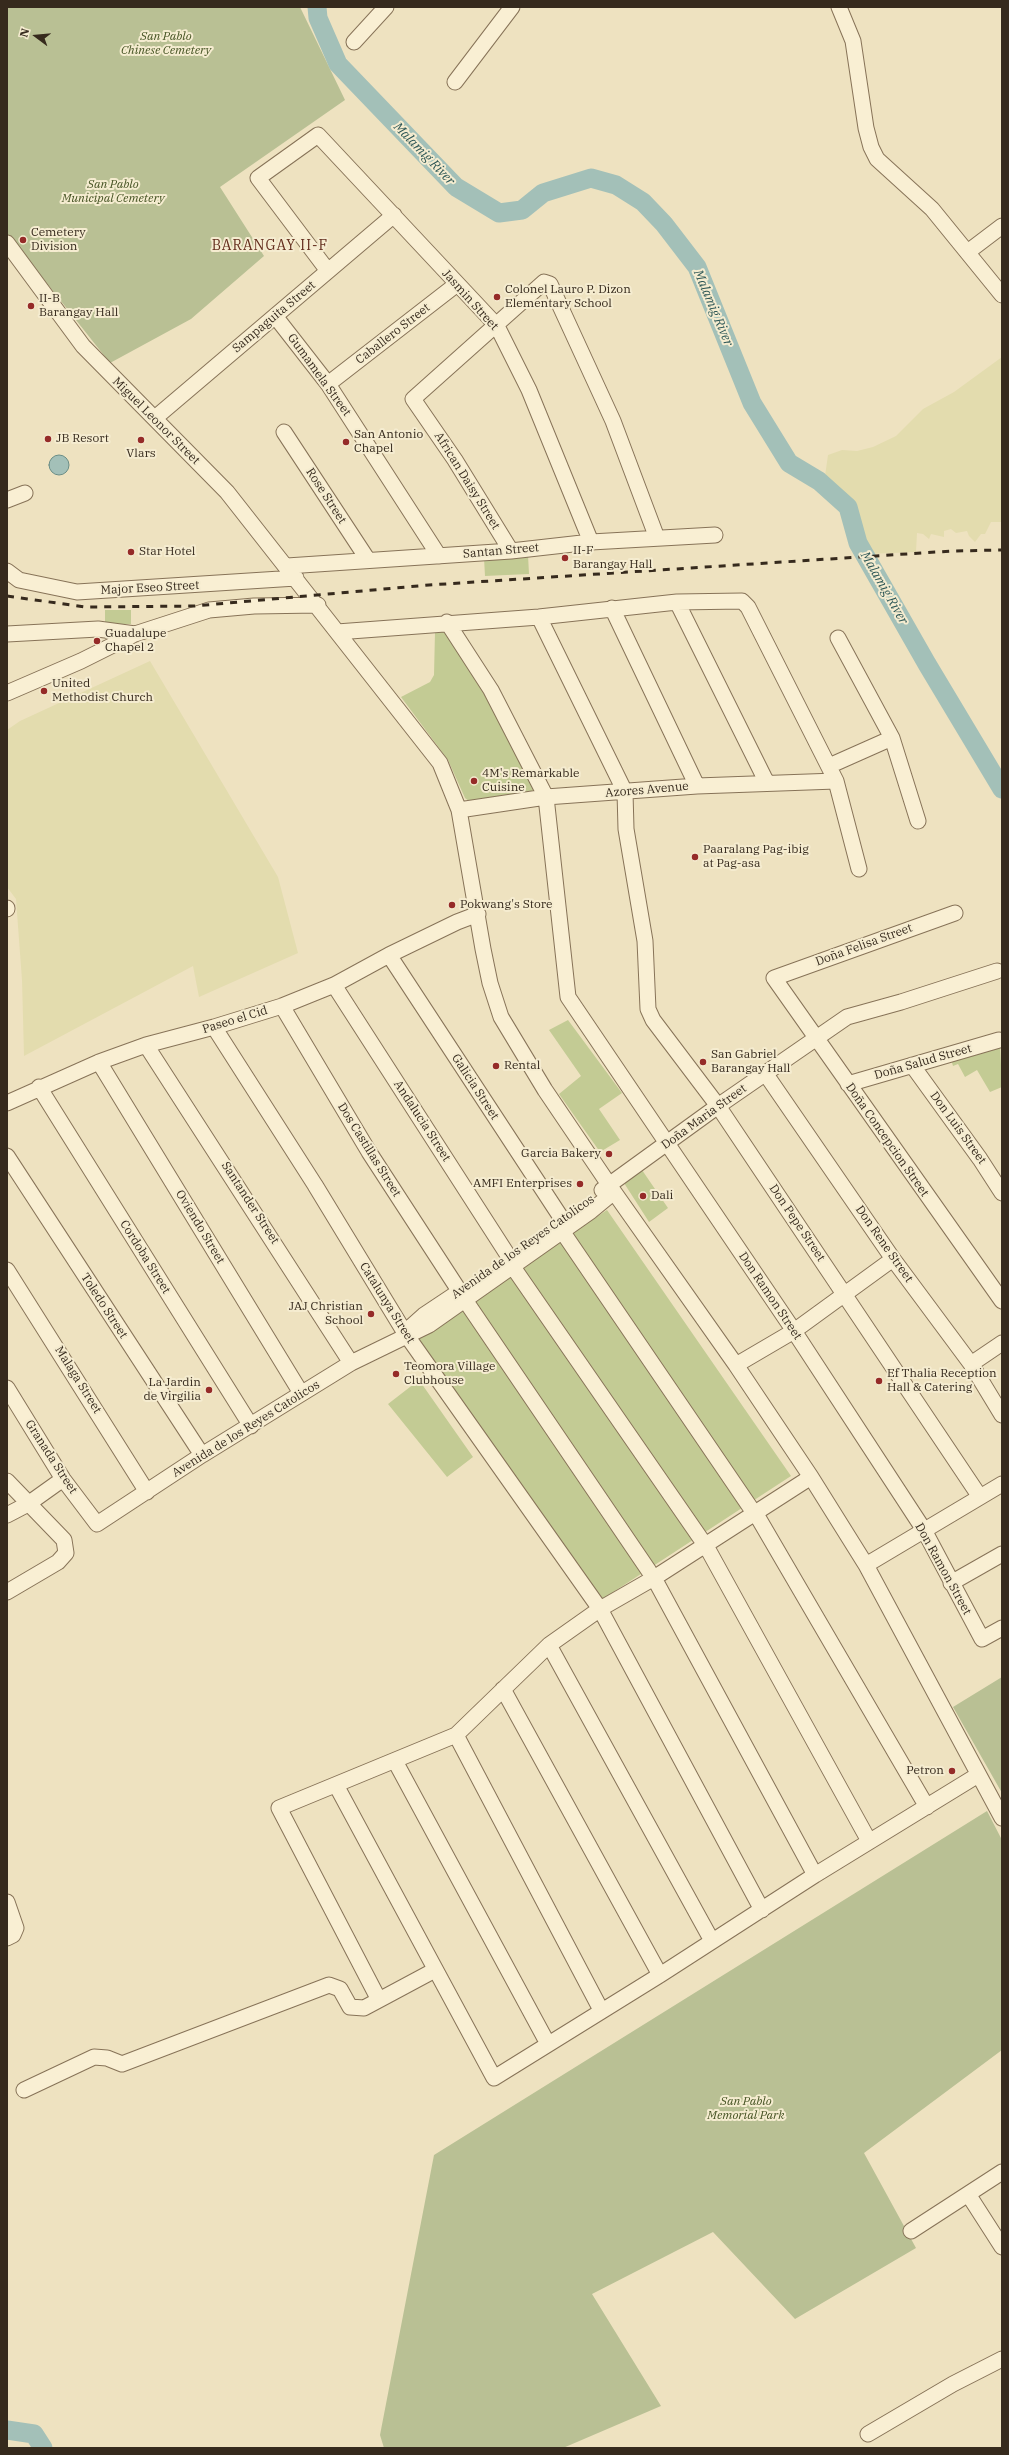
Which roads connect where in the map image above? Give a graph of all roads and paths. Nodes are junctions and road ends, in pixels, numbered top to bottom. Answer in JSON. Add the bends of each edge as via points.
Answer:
{"nodes":[{"id":1,"x":386,"y":7,"type":"edge"},
{"id":2,"x":512,"y":7,"type":"edge"},
{"id":3,"x":838,"y":7,"type":"edge"},
{"id":4,"x":354,"y":42,"type":"dead end"},
{"id":5,"x":455,"y":82,"type":"dead end"},
{"id":6,"x":394,"y":215,"type":"junction"},
{"id":7,"x":1002,"y":226,"type":"edge"},
{"id":8,"x":7,"y":243,"type":"edge"},
{"id":9,"x":969,"y":251,"type":"junction"},
{"id":10,"x":328,"y":271,"type":"junction"},
{"id":11,"x":457,"y":284,"type":"junction"},
{"id":12,"x":1002,"y":295,"type":"edge"},
{"id":13,"x":275,"y":316,"type":"junction"},
{"id":14,"x":496,"y":326,"type":"junction"},
{"id":15,"x":328,"y":384,"type":"junction"},
{"id":16,"x":155,"y":418,"type":"junction"},
{"id":17,"x":284,"y":432,"type":"dead end"},
{"id":18,"x":25,"y":494,"type":"dead end"},
{"id":19,"x":7,"y":500,"type":"edge"},
{"id":20,"x":715,"y":534,"type":"dead end"},
{"id":21,"x":657,"y":538,"type":"junction"},
{"id":22,"x":591,"y":542,"type":"junction"},
{"id":23,"x":511,"y":551,"type":"junction"},
{"id":24,"x":439,"y":556,"type":"junction"},
{"id":25,"x":368,"y":560,"type":"junction"},
{"id":26,"x":287,"y":566,"type":"junction"},
{"id":27,"x":7,"y":571,"type":"edge"},
{"id":28,"x":296,"y":578,"type":"junction"},
{"id":29,"x":313,"y":600,"type":"junction"},
{"id":30,"x":678,"y":602,"type":"junction"},
{"id":31,"x":612,"y":608,"type":"junction"},
{"id":32,"x":539,"y":617,"type":"junction"},
{"id":33,"x":447,"y":622,"type":"junction"},
{"id":34,"x":337,"y":632,"type":"junction"},
{"id":35,"x":7,"y":634,"type":"edge"},
{"id":36,"x":135,"y":634,"type":"junction"},
{"id":37,"x":838,"y":638,"type":"dead end"},
{"id":38,"x":7,"y":693,"type":"edge"},
{"id":39,"x":892,"y":738,"type":"junction"},
{"id":40,"x":829,"y":766,"type":"junction"},
{"id":41,"x":836,"y":781,"type":"junction"},
{"id":42,"x":768,"y":783,"type":"junction"},
{"id":43,"x":697,"y":786,"type":"junction"},
{"id":44,"x":626,"y":792,"type":"junction"},
{"id":45,"x":546,"y":797,"type":"junction"},
{"id":46,"x":459,"y":810,"type":"junction"},
{"id":47,"x":918,"y":821,"type":"dead end"},
{"id":48,"x":859,"y":869,"type":"dead end"},
{"id":49,"x":955,"y":913,"type":"dead end"},
{"id":50,"x":478,"y":914,"type":"junction"},
{"id":51,"x":389,"y":955,"type":"junction"},
{"id":52,"x":997,"y":970,"type":"dead end"},
{"id":53,"x":774,"y":978,"type":"joint"},
{"id":54,"x":334,"y":985,"type":"junction"},
{"id":55,"x":282,"y":1006,"type":"junction"},
{"id":56,"x":214,"y":1027,"type":"junction"},
{"id":57,"x":816,"y":1038,"type":"junction"},
{"id":58,"x":999,"y":1040,"type":"dead end"},
{"id":59,"x":146,"y":1045,"type":"junction"},
{"id":60,"x":99,"y":1062,"type":"junction"},
{"id":61,"x":912,"y":1065,"type":"junction"},
{"id":62,"x":765,"y":1073,"type":"junction"},
{"id":63,"x":848,"y":1084,"type":"junction"},
{"id":64,"x":39,"y":1087,"type":"junction"},
{"id":65,"x":7,"y":1103,"type":"edge"},
{"id":66,"x":718,"y":1106,"type":"junction"},
{"id":67,"x":667,"y":1144,"type":"junction"},
{"id":68,"x":7,"y":1156,"type":"edge"},
{"id":69,"x":612,"y":1188,"type":"junction"},
{"id":70,"x":1002,"y":1193,"type":"edge"},
{"id":71,"x":562,"y":1225,"type":"junction"},
{"id":72,"x":893,"y":1259,"type":"junction"},
{"id":73,"x":511,"y":1262,"type":"junction"},
{"id":74,"x":7,"y":1270,"type":"edge"},
{"id":75,"x":844,"y":1293,"type":"junction"},
{"id":76,"x":462,"y":1296,"type":"junction"},
{"id":77,"x":1002,"y":1301,"type":"edge"},
{"id":78,"x":794,"y":1330,"type":"junction"},
{"id":79,"x":404,"y":1336,"type":"junction"},
{"id":80,"x":1002,"y":1343,"type":"edge"},
{"id":81,"x":351,"y":1363,"type":"junction"},
{"id":82,"x":971,"y":1364,"type":"junction"},
{"id":83,"x":736,"y":1365,"type":"junction"},
{"id":84,"x":7,"y":1388,"type":"edge"},
{"id":85,"x":302,"y":1393,"type":"junction"},
{"id":86,"x":1002,"y":1415,"type":"edge"},
{"id":87,"x":251,"y":1426,"type":"junction"},
{"id":88,"x":202,"y":1455,"type":"junction"},
{"id":89,"x":810,"y":1477,"type":"junction"},
{"id":90,"x":63,"y":1479,"type":"junction"},
{"id":91,"x":7,"y":1481,"type":"edge"},
{"id":92,"x":1002,"y":1484,"type":"edge"},
{"id":93,"x":147,"y":1492,"type":"junction"},
{"id":94,"x":980,"y":1497,"type":"junction"},
{"id":95,"x":28,"y":1504,"type":"junction"},
{"id":96,"x":753,"y":1510,"type":"junction"},
{"id":97,"x":7,"y":1515,"type":"edge"},
{"id":98,"x":97,"y":1524,"type":"joint"},
{"id":99,"x":924,"y":1530,"type":"junction"},
{"id":100,"x":703,"y":1541,"type":"junction"},
{"id":101,"x":1002,"y":1554,"type":"edge"},
{"id":102,"x":866,"y":1565,"type":"junction"},
{"id":103,"x":652,"y":1574,"type":"junction"},
{"id":104,"x":951,"y":1583,"type":"junction"},
{"id":105,"x":7,"y":1592,"type":"edge"},
{"id":106,"x":600,"y":1609,"type":"junction"},
{"id":107,"x":1002,"y":1628,"type":"edge"},
{"id":108,"x":549,"y":1645,"type":"junction"},
{"id":109,"x":503,"y":1690,"type":"junction"},
{"id":110,"x":456,"y":1735,"type":"junction"},
{"id":111,"x":395,"y":1761,"type":"junction"},
{"id":112,"x":978,"y":1775,"type":"junction"},
{"id":113,"x":336,"y":1785,"type":"junction"},
{"id":114,"x":927,"y":1807,"type":"junction"},
{"id":115,"x":1002,"y":1818,"type":"edge"},
{"id":116,"x":869,"y":1841,"type":"junction"},
{"id":117,"x":815,"y":1875,"type":"junction"},
{"id":118,"x":7,"y":1902,"type":"edge"},
{"id":119,"x":762,"y":1910,"type":"junction"},
{"id":120,"x":7,"y":1938,"type":"edge"},
{"id":121,"x":712,"y":1941,"type":"junction"},
{"id":122,"x":435,"y":1970,"type":"junction"},
{"id":123,"x":660,"y":1975,"type":"junction"},
{"id":124,"x":379,"y":2000,"type":"junction"},
{"id":125,"x":602,"y":2010,"type":"junction"},
{"id":126,"x":548,"y":2044,"type":"junction"},
{"id":127,"x":24,"y":2090,"type":"dead end"},
{"id":128,"x":1002,"y":2172,"type":"edge"},
{"id":129,"x":968,"y":2194,"type":"junction"},
{"id":130,"x":911,"y":2230,"type":"dead end"},
{"id":131,"x":1002,"y":2247,"type":"edge"},
{"id":132,"x":1002,"y":2359,"type":"edge"},
{"id":133,"x":868,"y":2434,"type":"dead end"}],
"edges":[{"from":1,"to":4,"type":"street"},
{"from":2,"to":5,"type":"street"},
{"from":3,"to":9,"type":"street","via":[[853,41],[866,128],[877,159],[932,209]]},
{"from":6,"to":10,"type":"street","name":"Sampaguita Street"},
{"from":6,"to":10,"type":"street","name":"Jasmin Street","via":[[318,135],[258,178]]},
{"from":6,"to":11,"type":"street","name":"Jasmin Street"},
{"from":7,"to":9,"type":"street"},
{"from":8,"to":16,"type":"street","name":"Miguel Leonor Street","via":[[83,346]]},
{"from":9,"to":12,"type":"street"},
{"from":10,"to":13,"type":"street","name":"Sampaguita Street"},
{"from":11,"to":14,"type":"street","name":"Jasmin Street"},
{"from":11,"to":15,"type":"street","name":"Caballero Street"},
{"from":13,"to":15,"type":"street","name":"Gumamela Street"},
{"from":13,"to":16,"type":"street","name":"Sampaguita Street"},
{"from":14,"to":21,"type":"street","name":"African Daisy Street","via":[[542,282],[550,284],[613,421]]},
{"from":14,"to":22,"type":"street","name":"Jasmin Street","via":[[530,390]]},
{"from":14,"to":23,"type":"street","name":"African Daisy Street","via":[[413,398]]},
{"from":15,"to":24,"type":"street","name":"Gumamela Street"},
{"from":16,"to":26,"type":"street","name":"Miguel Leonor Street","via":[[226,492]]},
{"from":17,"to":25,"type":"street","name":"Rose Street"},
{"from":18,"to":19,"type":"street"},
{"from":20,"to":21,"type":"street","name":"Santan Street"},
{"from":21,"to":22,"type":"street","name":"Santan Street"},
{"from":22,"to":23,"type":"street","name":"Santan Street"},
{"from":23,"to":24,"type":"street","name":"Santan Street"},
{"from":24,"to":25,"type":"street","name":"Santan Street"},
{"from":25,"to":26,"type":"street","name":"Santan Street"},
{"from":26,"to":28,"type":"street","name":"Miguel Leonor Street"},
{"from":27,"to":28,"type":"street","name":"Major Eseo Street","via":[[19,580],[77,592]]},
{"from":28,"to":29,"type":"street","name":"Miguel Leonor Street"},
{"from":29,"to":34,"type":"street","name":"Miguel Leonor Street"},
{"from":29,"to":36,"type":"street","via":[[209,610]]},
{"from":30,"to":31,"type":"street"},
{"from":30,"to":40,"type":"street","via":[[734,600],[745,604]]},
{"from":30,"to":42,"type":"street"},
{"from":31,"to":32,"type":"street"},
{"from":31,"to":43,"type":"street"},
{"from":32,"to":33,"type":"street"},
{"from":32,"to":44,"type":"street"},
{"from":33,"to":34,"type":"street"},
{"from":33,"to":45,"type":"street","via":[[491,690]]},
{"from":34,"to":46,"type":"street","name":"Miguel Leonor Street","via":[[440,763]]},
{"from":35,"to":36,"type":"street","via":[[98,629]]},
{"from":36,"to":38,"type":"street"},
{"from":37,"to":39,"type":"street"},
{"from":39,"to":40,"type":"street"},
{"from":39,"to":47,"type":"street"},
{"from":40,"to":41,"type":"street"},
{"from":41,"to":42,"type":"street","name":"Azores Avenue"},
{"from":41,"to":48,"type":"street"},
{"from":42,"to":43,"type":"street","name":"Azores Avenue"},
{"from":43,"to":44,"type":"street","name":"Azores Avenue"},
{"from":44,"to":45,"type":"street","name":"Azores Avenue"},
{"from":44,"to":66,"type":"street","name":"Don Pepe Street","via":[[626,829],[645,941],[648,1009],[653,1020]]},
{"from":45,"to":46,"type":"street","name":"Azores Avenue"},
{"from":45,"to":67,"type":"street","name":"Don Ramon Street","via":[[568,997]]},
{"from":46,"to":50,"type":"street","name":"Miguel Leonor Street"},
{"from":49,"to":53,"type":"street","name":"Doña Felisa Street"},
{"from":50,"to":51,"type":"street","name":"Paseo el Cid"},
{"from":50,"to":69,"type":"street","name":"Miguel Leonor Street","via":[[490,982],[501,1017],[545,1090]]},
{"from":51,"to":54,"type":"street","name":"Paseo el Cid"},
{"from":51,"to":71,"type":"street","name":"Galicia Street"},
{"from":52,"to":57,"type":"street","name":"Doña Maria Street","via":[[847,1017]]},
{"from":53,"to":57,"type":"street","name":"Doña Concepcion Street"},
{"from":54,"to":55,"type":"street","name":"Paseo el Cid"},
{"from":54,"to":73,"type":"street","name":"Andalucia Street"},
{"from":55,"to":56,"type":"street","name":"Paseo el Cid"},
{"from":55,"to":76,"type":"street","name":"Dos Castillas Street","via":[[369,1152]]},
{"from":56,"to":59,"type":"street","name":"Paseo el Cid"},
{"from":56,"to":79,"type":"street","name":"Catalunya Street","via":[[315,1185]]},
{"from":57,"to":62,"type":"street","name":"Doña Maria Street"},
{"from":57,"to":63,"type":"street","name":"Doña Concepcion Street"},
{"from":58,"to":61,"type":"street","name":"Doña Salud Street"},
{"from":59,"to":60,"type":"street","name":"Paseo el Cid"},
{"from":59,"to":81,"type":"street","name":"Santander Street"},
{"from":60,"to":64,"type":"street","name":"Paseo el Cid"},
{"from":60,"to":85,"type":"street","name":"Oviendo Street"},
{"from":61,"to":63,"type":"street","name":"Doña Salud Street"},
{"from":61,"to":70,"type":"street","name":"Don Luis Street"},
{"from":62,"to":66,"type":"street","name":"Doña Maria Street"},
{"from":62,"to":72,"type":"street","name":"Don Rene Street"},
{"from":63,"to":77,"type":"street","name":"Doña Concepcion Street"},
{"from":64,"to":65,"type":"street","name":"Paseo el Cid"},
{"from":64,"to":87,"type":"street","name":"Cordoba Street"},
{"from":66,"to":67,"type":"street","name":"Doña Maria Street"},
{"from":66,"to":75,"type":"street","name":"Don Pepe Street"},
{"from":67,"to":69,"type":"street","name":"Doña Maria Street"},
{"from":67,"to":78,"type":"street","name":"Don Ramon Street"},
{"from":68,"to":88,"type":"street","name":"Toledo Street"},
{"from":69,"to":71,"type":"street","name":"Avenida de los Reyes Catolicos"},
{"from":69,"to":83,"type":"street","name":"Miguel Leonor Street"},
{"from":71,"to":73,"type":"street","name":"Avenida de los Reyes Catolicos"},
{"from":71,"to":96,"type":"street","name":"Galicia Street"},
{"from":72,"to":75,"type":"street"},
{"from":72,"to":82,"type":"street","name":"Don Rene Street"},
{"from":73,"to":76,"type":"street","name":"Avenida de los Reyes Catolicos"},
{"from":73,"to":100,"type":"street","name":"Andalucia Street"},
{"from":74,"to":93,"type":"street","name":"Malaga Street"},
{"from":75,"to":78,"type":"street"},
{"from":75,"to":94,"type":"street","name":"Don Pepe Street"},
{"from":76,"to":79,"type":"street","name":"Avenida de los Reyes Catolicos","via":[[428,1325]]},
{"from":76,"to":103,"type":"street","name":"Dos Castillas Street"},
{"from":78,"to":83,"type":"street"},
{"from":78,"to":99,"type":"street","name":"Don Ramon Street"},
{"from":79,"to":81,"type":"street","name":"Avenida de los Reyes Catolicos"},
{"from":79,"to":106,"type":"street","name":"Catalunya Street"},
{"from":80,"to":82,"type":"street"},
{"from":81,"to":85,"type":"street","name":"Avenida de los Reyes Catolicos"},
{"from":82,"to":86,"type":"street","name":"Don Rene Street"},
{"from":83,"to":89,"type":"street","name":"Miguel Leonor Street"},
{"from":84,"to":90,"type":"street","name":"Granada Street"},
{"from":85,"to":87,"type":"street","name":"Avenida de los Reyes Catolicos"},
{"from":87,"to":88,"type":"street","name":"Avenida de los Reyes Catolicos"},
{"from":88,"to":93,"type":"street","name":"Avenida de los Reyes Catolicos"},
{"from":89,"to":96,"type":"street"},
{"from":89,"to":102,"type":"street","name":"Miguel Leonor Street"},
{"from":90,"to":95,"type":"street"},
{"from":90,"to":98,"type":"street","name":"Granada Street"},
{"from":91,"to":95,"type":"street"},
{"from":92,"to":94,"type":"street"},
{"from":93,"to":98,"type":"street","name":"Avenida de los Reyes Catolicos"},
{"from":94,"to":99,"type":"street"},
{"from":95,"to":97,"type":"street"},
{"from":95,"to":105,"type":"street","via":[[64,1540],[66,1553],[58,1562]]},
{"from":96,"to":100,"type":"street"},
{"from":96,"to":114,"type":"street","name":"Galicia Street"},
{"from":99,"to":102,"type":"street"},
{"from":99,"to":104,"type":"street","name":"Don Ramon Street"},
{"from":100,"to":103,"type":"street"},
{"from":100,"to":116,"type":"street","name":"Andalucia Street"},
{"from":101,"to":104,"type":"street"},
{"from":102,"to":112,"type":"street","name":"Miguel Leonor Street"},
{"from":103,"to":106,"type":"street"},
{"from":103,"to":117,"type":"street","name":"Dos Castillas Street"},
{"from":104,"to":107,"type":"street","name":"Don Ramon Street","via":[[982,1639]]},
{"from":106,"to":108,"type":"street"},
{"from":106,"to":119,"type":"street","name":"Catalunya Street"},
{"from":108,"to":109,"type":"street"},
{"from":108,"to":121,"type":"street"},
{"from":109,"to":110,"type":"street"},
{"from":109,"to":123,"type":"street"},
{"from":110,"to":111,"type":"street"},
{"from":110,"to":125,"type":"street"},
{"from":111,"to":113,"type":"street"},
{"from":111,"to":126,"type":"street"},
{"from":112,"to":114,"type":"street"},
{"from":112,"to":115,"type":"street","name":"Miguel Leonor Street"},
{"from":113,"to":122,"type":"street"},
{"from":113,"to":124,"type":"street","via":[[279,1808]]},
{"from":114,"to":116,"type":"street"},
{"from":116,"to":117,"type":"street"},
{"from":117,"to":119,"type":"street"},
{"from":118,"to":120,"type":"street","via":[[16,1928],[13,1935]]},
{"from":119,"to":121,"type":"street"},
{"from":121,"to":123,"type":"street"},
{"from":122,"to":124,"type":"street"},
{"from":122,"to":126,"type":"street","via":[[494,2078]]},
{"from":123,"to":125,"type":"street"},
{"from":124,"to":127,"type":"street","via":[[364,2008],[350,2007],[340,1989],[329,1985],[122,2064],[94,2056]]},
{"from":125,"to":126,"type":"street"},
{"from":128,"to":129,"type":"street"},
{"from":129,"to":130,"type":"street"},
{"from":129,"to":131,"type":"street"},
{"from":132,"to":133,"type":"street","via":[[953,2384]]}]}
